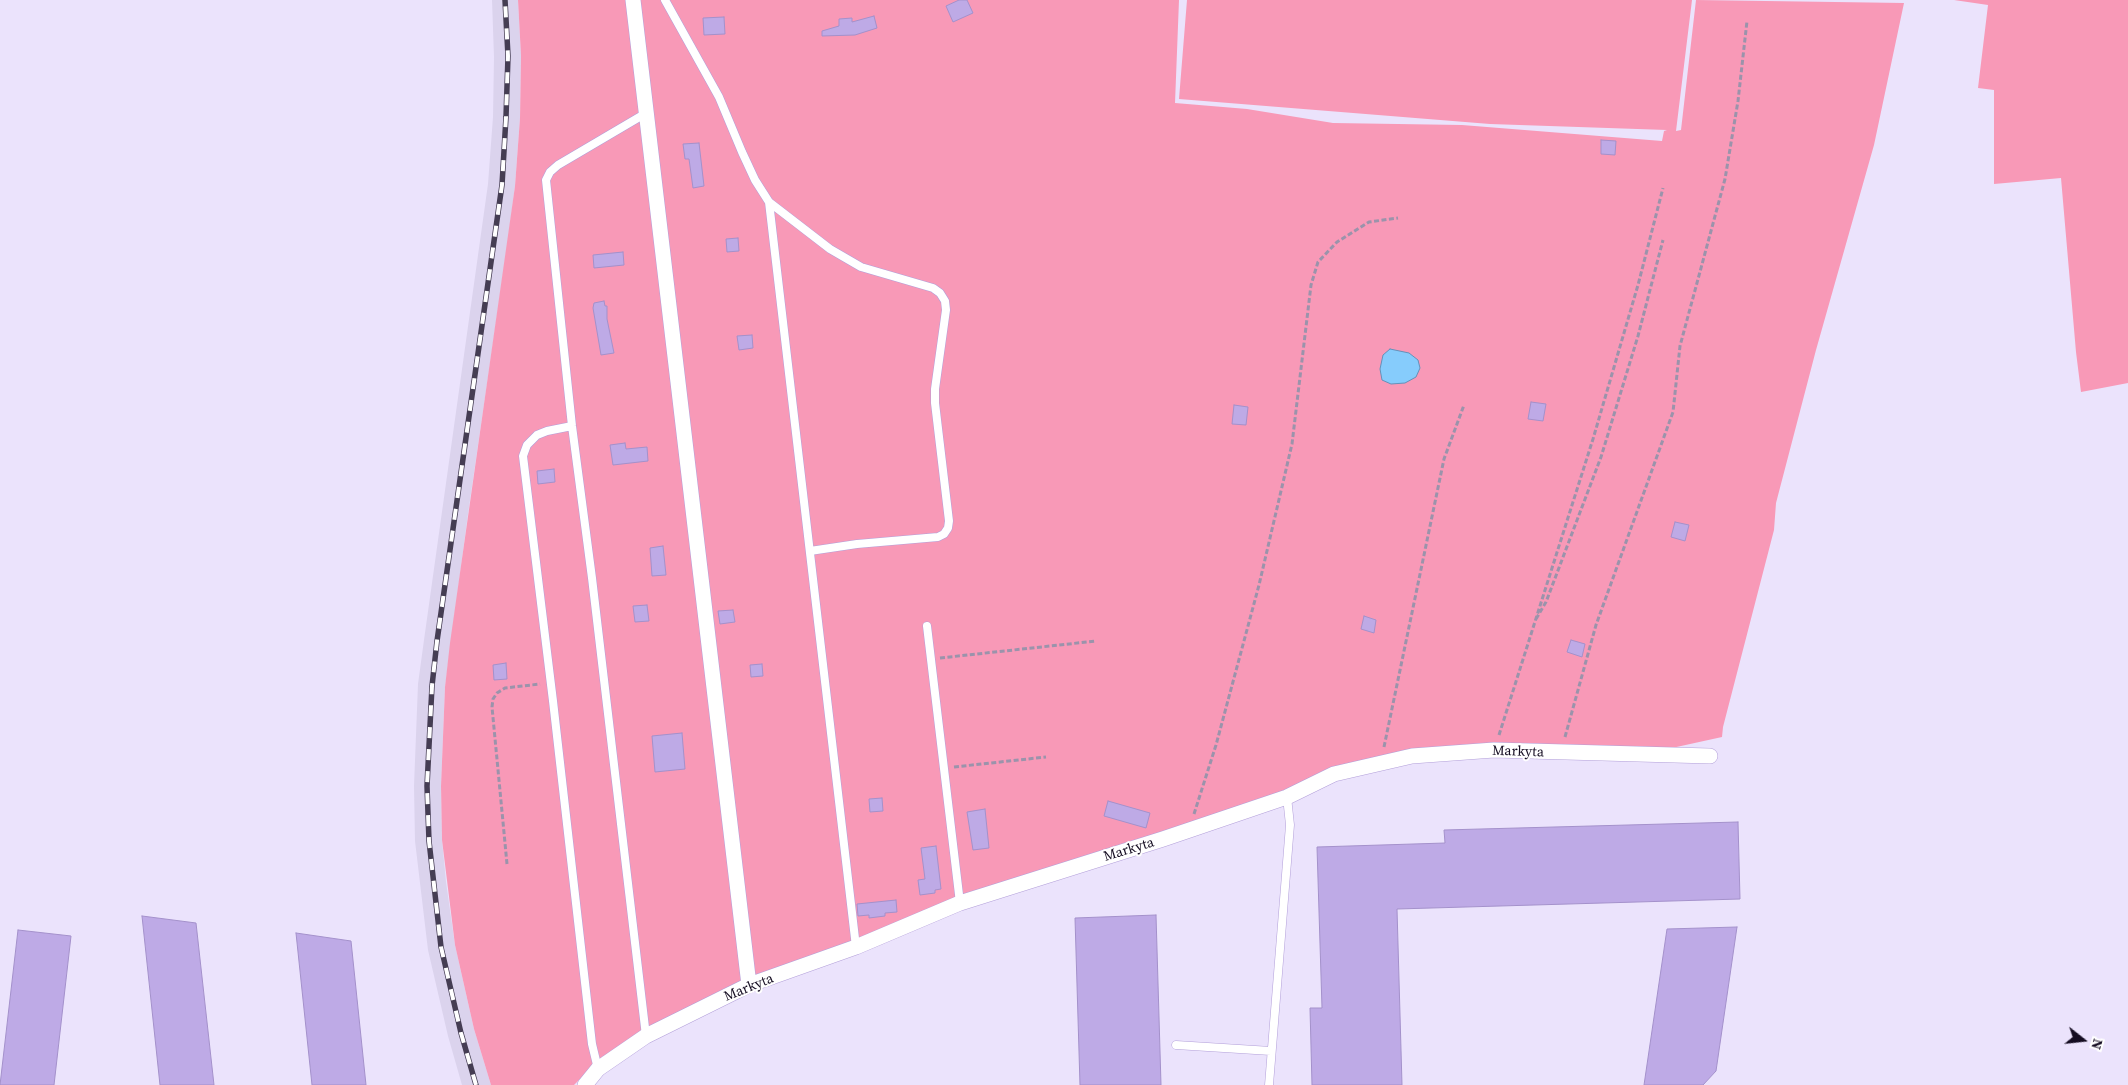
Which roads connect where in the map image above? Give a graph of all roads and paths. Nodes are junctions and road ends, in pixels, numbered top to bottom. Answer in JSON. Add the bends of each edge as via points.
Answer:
{"nodes":[{"id":1,"x":634,"y":0,"type":"edge"},
{"id":2,"x":666,"y":0,"type":"edge"},
{"id":3,"x":1747,"y":21,"type":"dead end"},
{"id":4,"x":648,"y":112,"type":"junction"},
{"id":5,"x":1663,"y":188,"type":"dead end"},
{"id":6,"x":769,"y":202,"type":"junction"},
{"id":7,"x":1398,"y":218,"type":"dead end"},
{"id":8,"x":1663,"y":240,"type":"dead end"},
{"id":9,"x":1464,"y":405,"type":"dead end"},
{"id":10,"x":572,"y":426,"type":"junction"},
{"id":11,"x":810,"y":551,"type":"junction"},
{"id":12,"x":927,"y":626,"type":"dead end"},
{"id":13,"x":1532,"y":626,"type":"junction"},
{"id":14,"x":1096,"y":641,"type":"dead end"},
{"id":15,"x":931,"y":659,"type":"junction"},
{"id":16,"x":551,"y":683,"type":"junction"},
{"id":17,"x":1494,"y":750,"type":"junction"},
{"id":18,"x":1560,"y":753,"type":"junction"},
{"id":19,"x":1710,"y":756,"type":"dead end"},
{"id":20,"x":1046,"y":757,"type":"dead end"},
{"id":21,"x":1381,"y":762,"type":"junction"},
{"id":22,"x":944,"y":768,"type":"junction"},
{"id":23,"x":1286,"y":797,"type":"junction"},
{"id":24,"x":1189,"y":831,"type":"junction"},
{"id":25,"x":507,"y":864,"type":"dead end"},
{"id":26,"x":960,"y":903,"type":"junction"},
{"id":27,"x":856,"y":947,"type":"junction"},
{"id":28,"x":749,"y":985,"type":"junction"},
{"id":29,"x":646,"y":1036,"type":"junction"},
{"id":30,"x":1176,"y":1045,"type":"dead end"},
{"id":31,"x":1271,"y":1051,"type":"junction"},
{"id":32,"x":598,"y":1069,"type":"junction"},
{"id":33,"x":585,"y":1085,"type":"edge"},
{"id":34,"x":1269,"y":1085,"type":"edge"}],
"edges":[{"from":1,"to":4,"type":"street"},
{"from":2,"to":6,"type":"lane","via":[[719,97],[742,152]]},
{"from":3,"to":18,"type":"path","via":[[1725,180],[1680,346],[1673,412],[1596,625]]},
{"from":4,"to":10,"type":"lane","via":[[558,165],[546,180]]},
{"from":4,"to":28,"type":"street"},
{"from":5,"to":13,"type":"path","via":[[1593,439]]},
{"from":6,"to":11,"type":"lane"},
{"from":6,"to":11,"type":"lane","via":[[830,249],[862,267],[933,288],[945,301],[935,403],[948,528],[938,537]]},
{"from":7,"to":24,"type":"path","via":[[1369,222],[1336,242],[1318,262],[1311,285],[1292,444],[1259,585]]},
{"from":8,"to":13,"type":"path","via":[[1601,457],[1546,602]]},
{"from":9,"to":21,"type":"path","via":[[1442,468]]},
{"from":10,"to":16,"type":"lane","via":[[537,435],[527,445],[523,456]]},
{"from":10,"to":29,"type":"lane"},
{"from":11,"to":27,"type":"lane"},
{"from":12,"to":15,"type":"lane"},
{"from":13,"to":17,"type":"path"},
{"from":14,"to":15,"type":"path"},
{"from":15,"to":22,"type":"lane"},
{"from":16,"to":25,"type":"path","via":[[505,688],[493,699]]},
{"from":16,"to":32,"type":"lane","via":[[592,1044]]},
{"from":17,"to":18,"type":"street","name":"Markyta"},
{"from":17,"to":21,"type":"street","name":"Markyta","via":[[1412,756]]},
{"from":18,"to":19,"type":"street","name":"Markyta"},
{"from":20,"to":22,"type":"path"},
{"from":21,"to":23,"type":"street","name":"Markyta","via":[[1334,774]]},
{"from":22,"to":26,"type":"lane"},
{"from":23,"to":24,"type":"street","name":"Markyta"},
{"from":23,"to":31,"type":"lane","via":[[1290,825]]},
{"from":24,"to":26,"type":"street","name":"Markyta"},
{"from":26,"to":27,"type":"street","name":"Markyta"},
{"from":27,"to":28,"type":"street","name":"Markyta"},
{"from":28,"to":29,"type":"street","name":"Markyta"},
{"from":29,"to":32,"type":"street","name":"Markyta"},
{"from":30,"to":31,"type":"lane"},
{"from":31,"to":34,"type":"lane"},
{"from":32,"to":33,"type":"street","name":"Markyta"}]}
